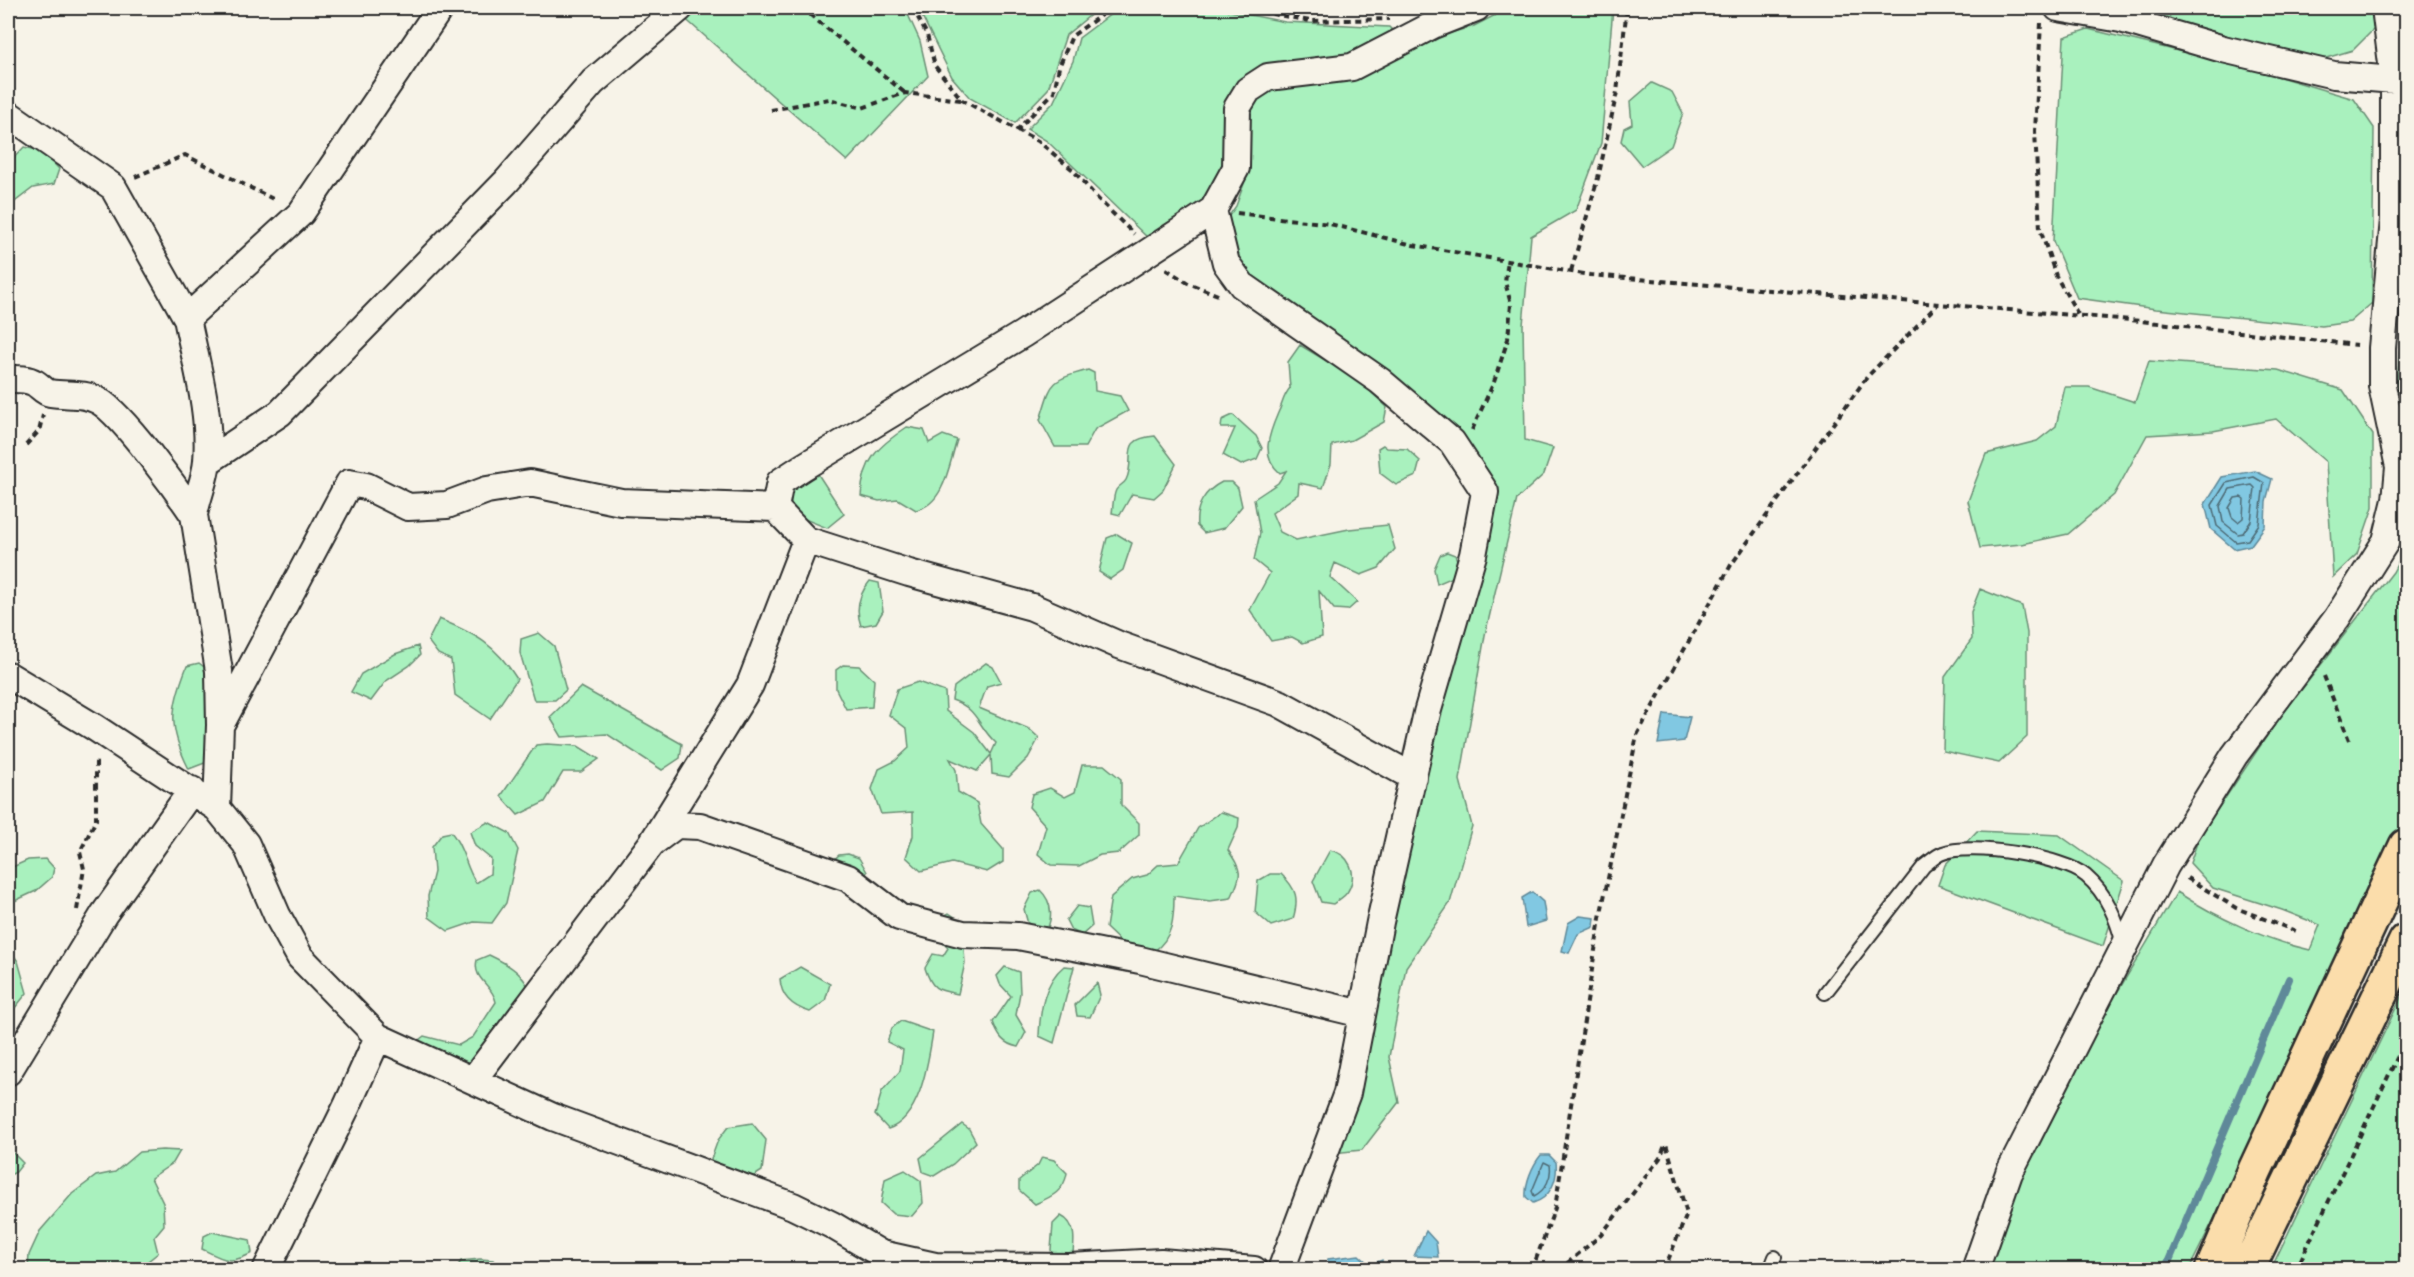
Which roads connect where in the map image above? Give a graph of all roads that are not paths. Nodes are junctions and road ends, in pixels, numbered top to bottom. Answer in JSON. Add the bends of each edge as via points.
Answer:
{"nodes":[{"id":1,"x":440,"y":8,"type":"edge"},
{"id":2,"x":680,"y":8,"type":"edge"},
{"id":3,"x":1476,"y":8,"type":"edge"},
{"id":4,"x":2385,"y":8,"type":"edge"},
{"id":5,"x":2050,"y":13,"type":"edge"},
{"id":6,"x":2394,"y":80,"type":"junction"},
{"id":7,"x":8,"y":114,"type":"edge"},
{"id":8,"x":1213,"y":210,"type":"junction"},
{"id":9,"x":187,"y":318,"type":"junction"},
{"id":10,"x":8,"y":379,"type":"edge"},
{"id":11,"x":207,"y":462,"type":"junction"},
{"id":12,"x":775,"y":508,"type":"junction"},
{"id":13,"x":194,"y":515,"type":"junction"},
{"id":14,"x":806,"y":540,"type":"junction"},
{"id":15,"x":8,"y":675,"type":"edge"},
{"id":16,"x":220,"y":725,"type":"junction"},
{"id":17,"x":1413,"y":777,"type":"junction"},
{"id":18,"x":192,"y":790,"type":"junction"},
{"id":19,"x":217,"y":808,"type":"junction"},
{"id":20,"x":652,"y":843,"type":"junction"},
{"id":21,"x":2406,"y":846,"type":"edge"},
{"id":22,"x":2406,"y":941,"type":"edge"},
{"id":23,"x":2124,"y":948,"type":"junction"},
{"id":24,"x":1825,"y":993,"type":"dead end"},
{"id":25,"x":1362,"y":1014,"type":"junction"},
{"id":26,"x":378,"y":1037,"type":"junction"},
{"id":27,"x":8,"y":1072,"type":"edge"},
{"id":28,"x":473,"y":1080,"type":"junction"},
{"id":29,"x":1775,"y":1257,"type":"dead end"},
{"id":30,"x":882,"y":1262,"type":"edge"},
{"id":31,"x":266,"y":1269,"type":"edge"},
{"id":32,"x":1254,"y":1269,"type":"edge"},
{"id":33,"x":1281,"y":1269,"type":"edge"},
{"id":34,"x":1770,"y":1269,"type":"edge"},
{"id":35,"x":1975,"y":1269,"type":"edge"},
{"id":36,"x":2212,"y":1269,"type":"edge"},
{"id":37,"x":2247,"y":1269,"type":"edge"}],
"edges":[{"from":1,"to":9,"type":"street","via":[[301,213]]},
{"from":2,"to":11,"type":"street","via":[[593,82],[506,182],[280,413]]},
{"from":3,"to":8,"type":"street","via":[[1433,25],[1352,67],[1268,77],[1248,90],[1237,108],[1236,168]]},
{"from":4,"to":6,"type":"street"},
{"from":5,"to":6,"type":"street","via":[[2121,19],[2223,49],[2334,75]]},
{"from":6,"to":23,"type":"street","via":[[2394,220],[2382,386],[2399,467],[2386,541],[2314,650],[2234,756],[2166,865]]},
{"from":7,"to":9,"type":"street","via":[[113,187]]},
{"from":8,"to":12,"type":"street","via":[[1023,334],[780,482]]},
{"from":8,"to":17,"type":"street","via":[[1226,264],[1242,285],[1380,381],[1452,442],[1485,492],[1473,555],[1427,713]]},
{"from":9,"to":11,"type":"street","via":[[205,409]]},
{"from":10,"to":13,"type":"street","via":[[34,382],[48,393],[80,394],[100,402],[180,493]]},
{"from":11,"to":13,"type":"street"},
{"from":12,"to":14,"type":"street"},
{"from":12,"to":16,"type":"street","via":[[621,502],[530,483],[487,490],[447,505],[408,507],[366,486],[349,483]]},
{"from":13,"to":16,"type":"street","via":[[216,650]]},
{"from":14,"to":17,"type":"street","via":[[1032,607],[1119,645],[1279,703]]},
{"from":14,"to":20,"type":"street","via":[[750,685]]},
{"from":15,"to":18,"type":"street"},
{"from":16,"to":19,"type":"street"},
{"from":17,"to":25,"type":"street"},
{"from":18,"to":19,"type":"street"},
{"from":18,"to":27,"type":"street","via":[[98,923]]},
{"from":19,"to":26,"type":"street","via":[[246,844],[300,957]]},
{"from":20,"to":25,"type":"street","via":[[676,825],[700,826],[848,878],[899,917],[963,934],[1018,936],[1140,960]]},
{"from":20,"to":28,"type":"street"},
{"from":21,"to":36,"type":"highway"},
{"from":22,"to":37,"type":"highway"},
{"from":23,"to":24,"type":"lane","via":[[2107,900],[2084,874],[2056,862],[2000,851],[1943,853],[1924,866]]},
{"from":23,"to":35,"type":"street","via":[[2009,1173]]},
{"from":25,"to":33,"type":"street","via":[[1347,1093]]},
{"from":26,"to":28,"type":"street"},
{"from":26,"to":31,"type":"street"},
{"from":28,"to":30,"type":"street","via":[[553,1117],[793,1206],[832,1225]]},
{"from":29,"to":34,"type":"lane"},
{"from":30,"to":32,"type":"street","via":[[1069,1267],[1161,1262]]}]}
